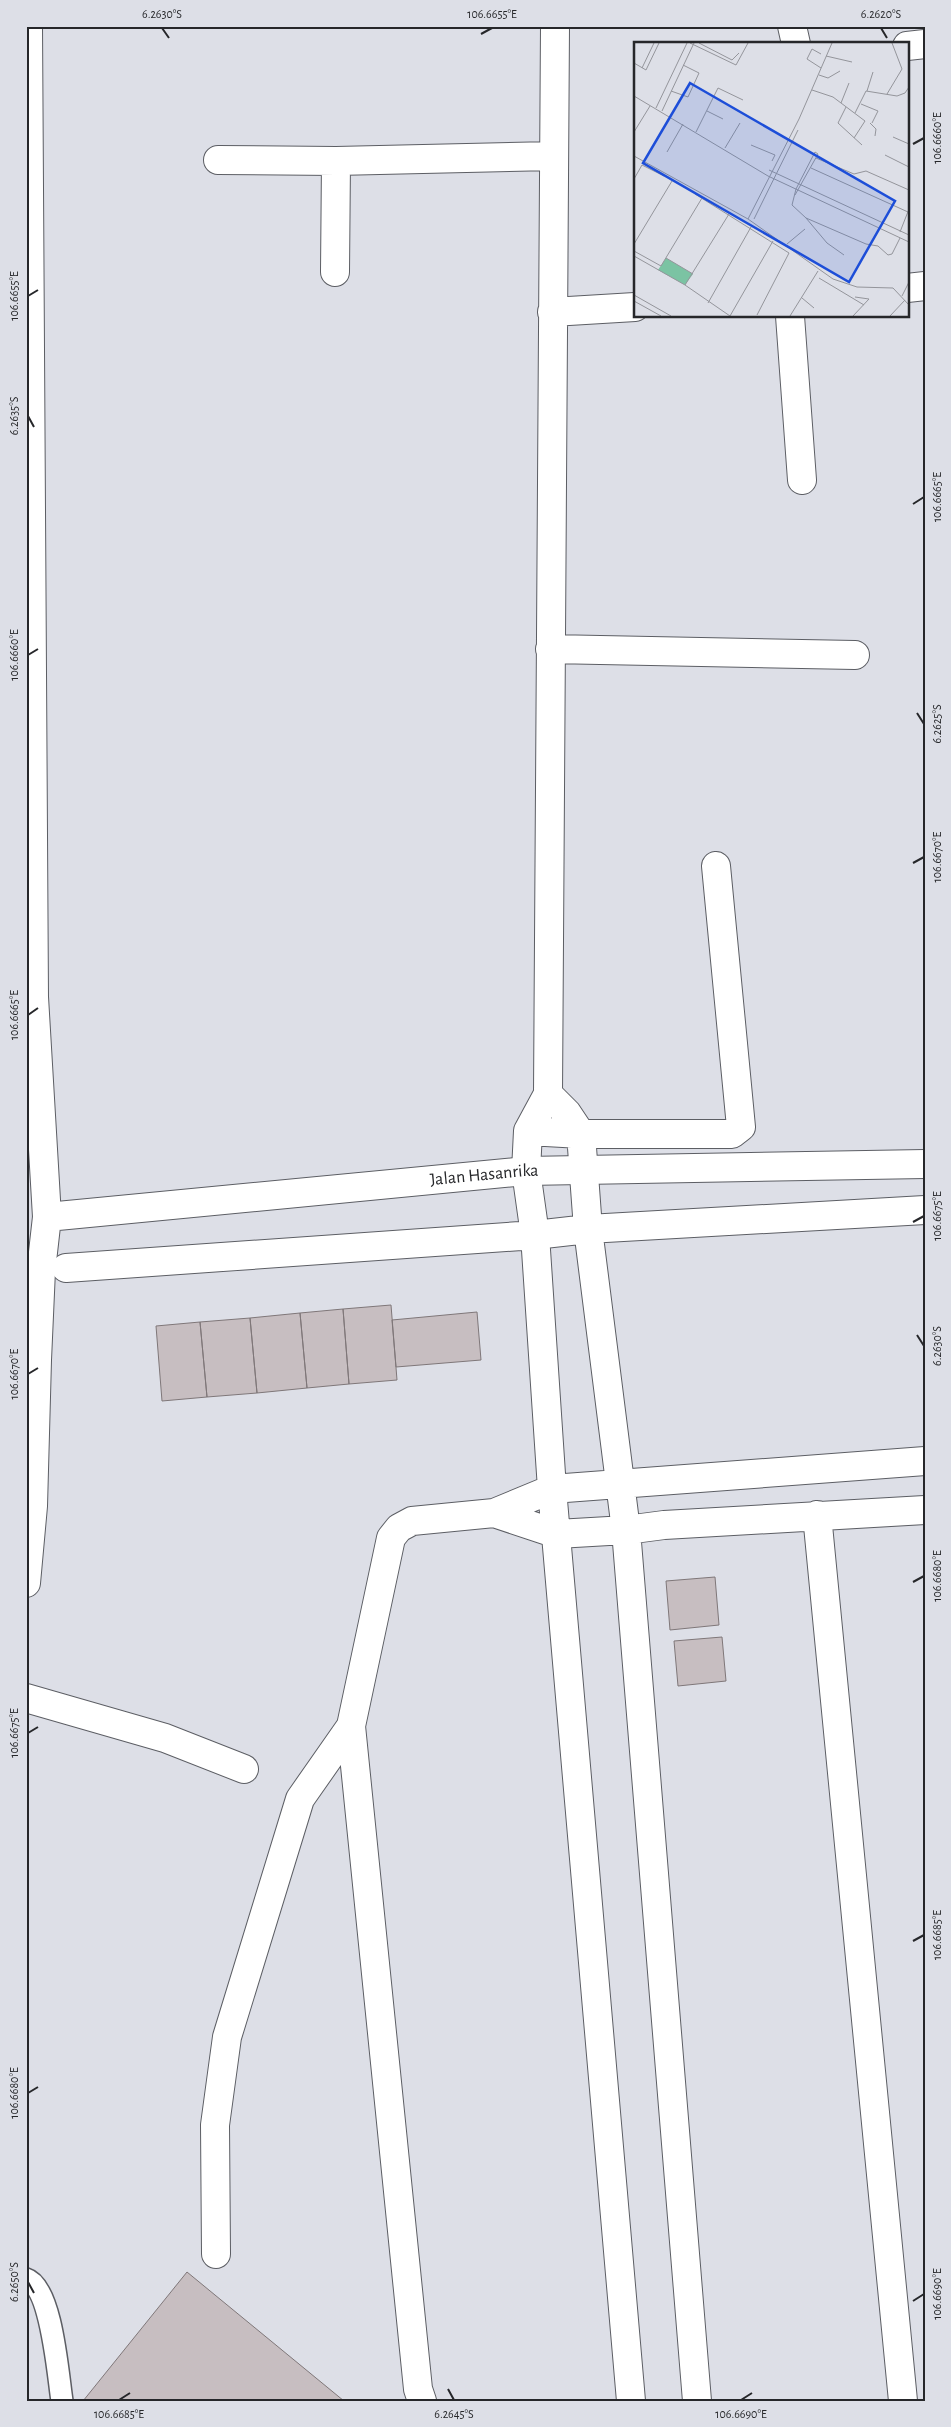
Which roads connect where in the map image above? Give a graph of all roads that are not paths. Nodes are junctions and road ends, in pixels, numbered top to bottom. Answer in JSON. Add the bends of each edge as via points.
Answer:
{"nodes":[{"id":1,"x":28,"y":26,"type":"edge"},
{"id":2,"x":555,"y":26,"type":"edge"},
{"id":3,"x":792,"y":26,"type":"edge"},
{"id":4,"x":796,"y":42,"type":"edge"},
{"id":5,"x":925,"y":44,"type":"edge"},
{"id":6,"x":908,"y":46,"type":"edge"},
{"id":7,"x":553,"y":156,"type":"junction"},
{"id":8,"x":218,"y":160,"type":"dead end"},
{"id":9,"x":336,"y":161,"type":"junction"},
{"id":10,"x":335,"y":272,"type":"dead end"},
{"id":11,"x":925,"y":286,"type":"edge"},
{"id":12,"x":908,"y":288,"type":"edge"},
{"id":13,"x":634,"y":306,"type":"edge"},
{"id":14,"x":552,"y":312,"type":"junction"},
{"id":15,"x":790,"y":318,"type":"edge"},
{"id":16,"x":802,"y":480,"type":"dead end"},
{"id":17,"x":550,"y":649,"type":"junction"},
{"id":18,"x":856,"y":654,"type":"dead end"},
{"id":19,"x":716,"y":866,"type":"dead end"},
{"id":20,"x":548,"y":1094,"type":"junction"},
{"id":21,"x":528,"y":1131,"type":"junction"},
{"id":22,"x":581,"y":1134,"type":"junction"},
{"id":23,"x":925,"y":1164,"type":"edge"},
{"id":24,"x":526,"y":1171,"type":"junction"},
{"id":25,"x":582,"y":1171,"type":"junction"},
{"id":26,"x":925,"y":1210,"type":"edge"},
{"id":27,"x":47,"y":1217,"type":"junction"},
{"id":28,"x":588,"y":1229,"type":"junction"},
{"id":29,"x":535,"y":1235,"type":"junction"},
{"id":30,"x":66,"y":1268,"type":"dead end"},
{"id":31,"x":925,"y":1461,"type":"edge"},
{"id":32,"x":620,"y":1483,"type":"junction"},
{"id":33,"x":552,"y":1489,"type":"junction"},
{"id":34,"x":925,"y":1510,"type":"edge"},
{"id":35,"x":494,"y":1514,"type":"junction"},
{"id":36,"x":817,"y":1515,"type":"junction"},
{"id":37,"x":626,"y":1530,"type":"junction"},
{"id":38,"x":557,"y":1534,"type":"junction"},
{"id":39,"x":26,"y":1583,"type":"edge"},
{"id":40,"x":26,"y":1698,"type":"edge"},
{"id":41,"x":351,"y":1726,"type":"junction"},
{"id":42,"x":244,"y":1769,"type":"dead end"},
{"id":43,"x":216,"y":2254,"type":"dead end"},
{"id":44,"x":26,"y":2279,"type":"edge"},
{"id":45,"x":62,"y":2401,"type":"edge"},
{"id":46,"x":422,"y":2401,"type":"edge"},
{"id":47,"x":631,"y":2401,"type":"edge"},
{"id":48,"x":697,"y":2401,"type":"edge"},
{"id":49,"x":903,"y":2401,"type":"edge"}],
"edges":[{"from":1,"to":27,"type":"street","via":[[34,997]]},
{"from":2,"to":7,"type":"street"},
{"from":3,"to":4,"type":"street"},
{"from":5,"to":6,"type":"street"},
{"from":7,"to":9,"type":"street"},
{"from":7,"to":14,"type":"street"},
{"from":8,"to":9,"type":"street"},
{"from":9,"to":10,"type":"street"},
{"from":11,"to":12,"type":"street"},
{"from":13,"to":14,"type":"street"},
{"from":14,"to":17,"type":"street"},
{"from":15,"to":16,"type":"street"},
{"from":17,"to":18,"type":"street"},
{"from":17,"to":20,"type":"street"},
{"from":19,"to":22,"type":"street","via":[[741,1127],[732,1134]]},
{"from":20,"to":21,"type":"street"},
{"from":20,"to":22,"type":"street","via":[[567,1113]]},
{"from":21,"to":22,"type":"street"},
{"from":21,"to":24,"type":"street"},
{"from":22,"to":25,"type":"street"},
{"from":23,"to":25,"type":"street","name":"Jalan Hasanrika"},
{"from":24,"to":25,"type":"street","name":"Jalan Hasanrika"},
{"from":24,"to":27,"type":"street","name":"Jalan Hasanrika"},
{"from":24,"to":29,"type":"street"},
{"from":25,"to":28,"type":"street"},
{"from":26,"to":28,"type":"street"},
{"from":27,"to":39,"type":"street","via":[[41,1270],[34,1506]]},
{"from":28,"to":29,"type":"street"},
{"from":28,"to":32,"type":"street"},
{"from":29,"to":30,"type":"street"},
{"from":29,"to":33,"type":"street"},
{"from":31,"to":32,"type":"street"},
{"from":32,"to":33,"type":"street"},
{"from":32,"to":37,"type":"street"},
{"from":33,"to":35,"type":"street"},
{"from":33,"to":38,"type":"street"},
{"from":34,"to":36,"type":"street"},
{"from":35,"to":38,"type":"street"},
{"from":35,"to":41,"type":"street","via":[[412,1522],[399,1528],[391,1538]]},
{"from":36,"to":37,"type":"street"},
{"from":36,"to":49,"type":"street"},
{"from":37,"to":38,"type":"street"},
{"from":37,"to":48,"type":"street"},
{"from":38,"to":47,"type":"street"},
{"from":40,"to":42,"type":"street","via":[[165,1738]]},
{"from":41,"to":43,"type":"street","via":[[300,1799],[227,2037],[216,2125]]},
{"from":41,"to":46,"type":"street","via":[[418,2389]]},
{"from":44,"to":45,"type":"lane","via":[[32,2281],[42,2294],[47,2309]]}]}
